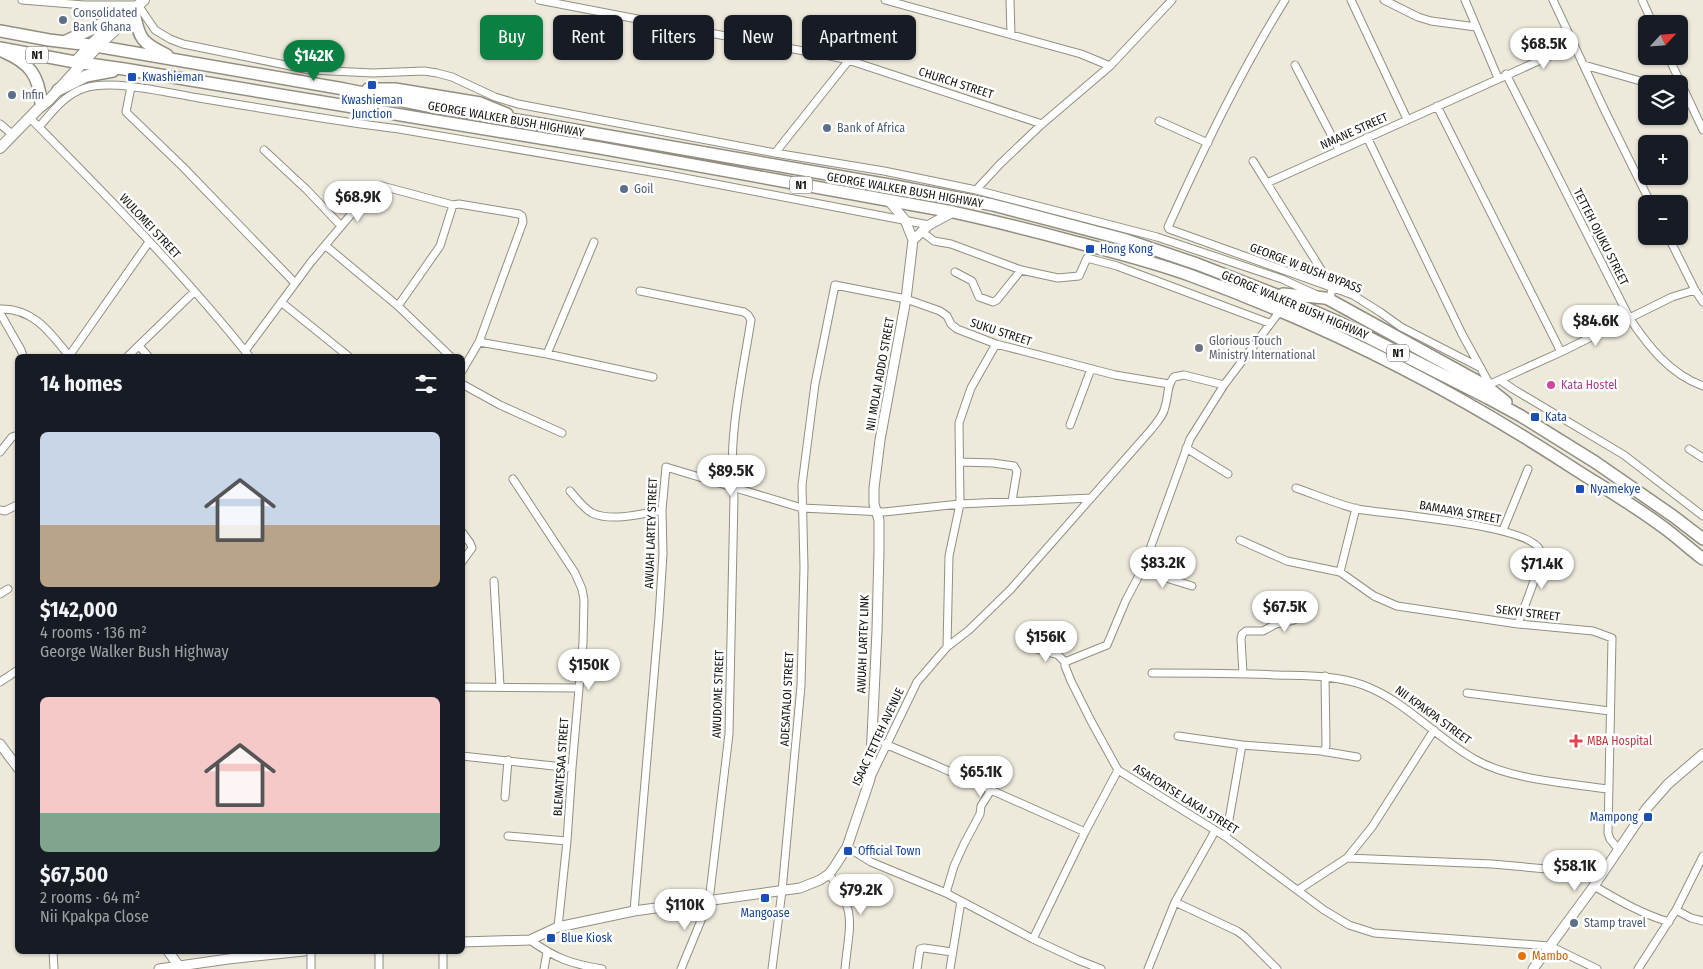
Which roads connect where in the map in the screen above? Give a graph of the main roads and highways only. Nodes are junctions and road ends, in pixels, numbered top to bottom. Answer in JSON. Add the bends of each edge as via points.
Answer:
{"nodes":[{"id":1,"x":138,"y":6,"type":"edge"},
{"id":2,"x":119,"y":16,"type":"junction"},
{"id":3,"x":0,"y":32,"type":"edge"},
{"id":4,"x":65,"y":41,"type":"junction"},
{"id":5,"x":94,"y":45,"type":"junction"},
{"id":6,"x":0,"y":49,"type":"edge"},
{"id":7,"x":180,"y":61,"type":"junction"},
{"id":8,"x":79,"y":63,"type":"junction"},
{"id":9,"x":124,"y":69,"type":"junction"},
{"id":10,"x":58,"y":90,"type":"junction"},
{"id":11,"x":40,"y":106,"type":"junction"},
{"id":12,"x":0,"y":148,"type":"edge"},
{"id":13,"x":1274,"y":294,"type":"junction"},
{"id":14,"x":1521,"y":416,"type":"junction"},
{"id":15,"x":1703,"y":539,"type":"edge"},
{"id":16,"x":1703,"y":559,"type":"edge"}],
"edges":[{"from":1,"to":2,"type":"main road"},
{"from":1,"to":5,"type":"main road"},
{"from":1,"to":7,"type":"highway","via":[[140,36],[147,44]]},
{"from":2,"to":4,"type":"highway"},
{"from":2,"to":5,"type":"main road"},
{"from":3,"to":4,"type":"highway","number":"N1"},
{"from":4,"to":5,"type":"highway","number":"N1"},
{"from":5,"to":7,"type":"highway","number":"N1"},
{"from":5,"to":8,"type":"main road"},
{"from":6,"to":8,"type":"highway","name":"GEORGE WALKER BUSH HIGHWAY","number":"N1"},
{"from":6,"to":11,"type":"highway","via":[[25,63],[33,73],[40,87]]},
{"from":7,"to":13,"type":"highway","name":"GEORGE WALKER BUSH HIGHWAY","number":"N1","via":[[344,89],[395,89],[480,103],[529,122],[993,205],[1123,239]]},
{"from":8,"to":9,"type":"highway","name":"GEORGE WALKER BUSH HIGHWAY","number":"N1"},
{"from":8,"to":10,"type":"main road"},
{"from":8,"to":11,"type":"main road"},
{"from":9,"to":10,"type":"highway","via":[[86,76]]},
{"from":9,"to":16,"type":"highway","name":"GEORGE WALKER BUSH HIGHWAY","number":"N1","via":[[610,150],[953,212],[1120,254],[1280,310],[1451,394],[1494,418],[1666,529]]},
{"from":10,"to":11,"type":"main road"},
{"from":11,"to":12,"type":"main road"},
{"from":13,"to":14,"type":"highway","name":"GEORGE WALKER BUSH HIGHWAY","number":"N1","via":[[1338,322]]},
{"from":13,"to":14,"type":"highway","via":[[1327,299],[1488,385]]},
{"from":14,"to":15,"type":"highway","name":"GEORGE WALKER BUSH HIGHWAY","number":"N1","via":[[1595,462]]}]}
